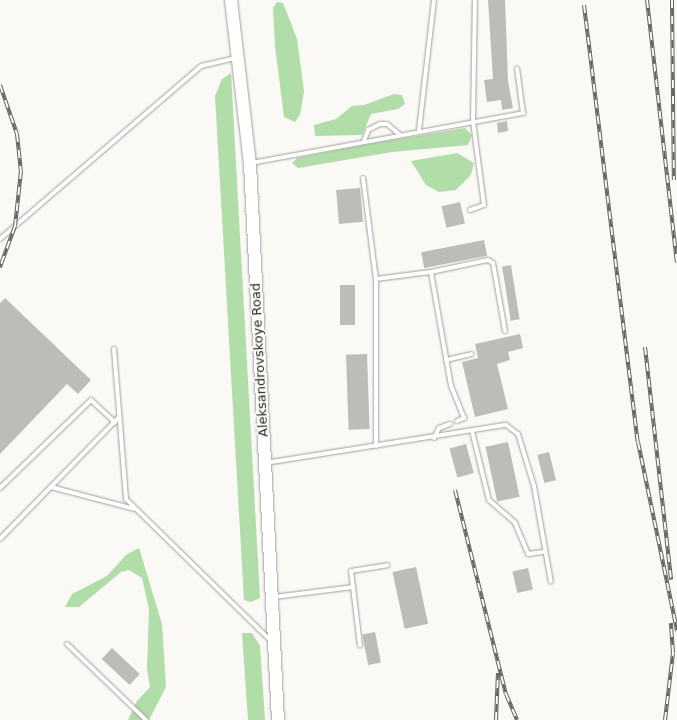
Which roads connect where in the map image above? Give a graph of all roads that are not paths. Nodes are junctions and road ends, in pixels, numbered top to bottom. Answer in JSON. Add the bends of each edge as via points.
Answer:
{"nodes":[{"id":1,"x":232,"y":0,"type":"edge"},
{"id":2,"x":434,"y":0,"type":"edge"},
{"id":3,"x":476,"y":0,"type":"edge"},
{"id":4,"x":241,"y":57,"type":"junction"},
{"id":5,"x":517,"y":68,"type":"dead end"},
{"id":6,"x":473,"y":121,"type":"junction"},
{"id":7,"x":419,"y":130,"type":"junction"},
{"id":8,"x":399,"y":134,"type":"junction"},
{"id":9,"x":364,"y":141,"type":"junction"},
{"id":10,"x":250,"y":164,"type":"junction"},
{"id":11,"x":363,"y":178,"type":"dead end"},
{"id":12,"x":470,"y":210,"type":"dead end"},
{"id":13,"x":0,"y":238,"type":"edge"},
{"id":14,"x":431,"y":272,"type":"junction"},
{"id":15,"x":376,"y":279,"type":"junction"},
{"id":16,"x":505,"y":331,"type":"dead end"},
{"id":17,"x":114,"y":349,"type":"dead end"},
{"id":18,"x":471,"y":354,"type":"dead end"},
{"id":19,"x":446,"y":360,"type":"junction"},
{"id":20,"x":118,"y":418,"type":"junction"},
{"id":21,"x":457,"y":421,"type":"dead end"},
{"id":22,"x":115,"y":422,"type":"junction"},
{"id":23,"x":450,"y":424,"type":"dead end"},
{"id":24,"x":472,"y":431,"type":"junction"},
{"id":25,"x":434,"y":438,"type":"junction"},
{"id":26,"x":376,"y":446,"type":"junction"},
{"id":27,"x":265,"y":463,"type":"junction"},
{"id":28,"x":51,"y":487,"type":"junction"},
{"id":29,"x":0,"y":488,"type":"edge"},
{"id":30,"x":136,"y":509,"type":"junction"},
{"id":31,"x":0,"y":539,"type":"edge"},
{"id":32,"x":543,"y":552,"type":"junction"},
{"id":33,"x":388,"y":566,"type":"dead end"},
{"id":34,"x":551,"y":582,"type":"dead end"},
{"id":35,"x":353,"y":587,"type":"junction"},
{"id":36,"x":272,"y":598,"type":"junction"},
{"id":37,"x":67,"y":644,"type":"dead end"},
{"id":38,"x":274,"y":644,"type":"junction"},
{"id":39,"x":360,"y":646,"type":"dead end"},
{"id":40,"x":146,"y":720,"type":"edge"},
{"id":41,"x":278,"y":720,"type":"edge"}],
"edges":[{"from":1,"to":4,"type":"main road","name":"Aleksandrovskoye Road"},
{"from":2,"to":7,"type":"lane"},
{"from":3,"to":6,"type":"lane"},
{"from":4,"to":10,"type":"main road","name":"Aleksandrovskoye Road"},
{"from":4,"to":13,"type":"lane","via":[[201,66]]},
{"from":5,"to":6,"type":"lane","via":[[523,113]]},
{"from":6,"to":7,"type":"lane"},
{"from":6,"to":12,"type":"lane","via":[[484,205]]},
{"from":7,"to":8,"type":"lane"},
{"from":8,"to":9,"type":"lane"},
{"from":8,"to":9,"type":"lane","via":[[387,124],[380,124],[368,130]]},
{"from":9,"to":10,"type":"lane"},
{"from":10,"to":27,"type":"main road","name":"Aleksandrovskoye Road"},
{"from":11,"to":15,"type":"lane"},
{"from":14,"to":15,"type":"lane"},
{"from":14,"to":16,"type":"lane","via":[[488,260],[493,263]]},
{"from":14,"to":19,"type":"lane"},
{"from":15,"to":26,"type":"lane"},
{"from":17,"to":20,"type":"lane"},
{"from":18,"to":19,"type":"lane"},
{"from":19,"to":21,"type":"lane","via":[[451,386],[464,418]]},
{"from":20,"to":22,"type":"lane"},
{"from":20,"to":30,"type":"lane","via":[[126,499]]},
{"from":22,"to":28,"type":"lane"},
{"from":22,"to":29,"type":"lane","via":[[91,400]]},
{"from":23,"to":25,"type":"lane","via":[[439,428]]},
{"from":24,"to":25,"type":"lane"},
{"from":24,"to":32,"type":"lane","via":[[489,500],[515,523],[528,554]]},
{"from":24,"to":32,"type":"lane","via":[[506,425],[518,434],[534,486]]},
{"from":25,"to":26,"type":"lane"},
{"from":26,"to":27,"type":"lane"},
{"from":27,"to":36,"type":"main road","name":"Aleksandrovskoye Road"},
{"from":28,"to":30,"type":"lane"},
{"from":28,"to":31,"type":"lane"},
{"from":30,"to":38,"type":"lane"},
{"from":32,"to":34,"type":"lane"},
{"from":33,"to":35,"type":"lane","via":[[351,571]]},
{"from":35,"to":36,"type":"lane"},
{"from":35,"to":39,"type":"lane"},
{"from":36,"to":38,"type":"main road","name":"Aleksandrovskoye Road"},
{"from":37,"to":40,"type":"lane"},
{"from":38,"to":41,"type":"main road","name":"Aleksandrovskoye Road"}]}
